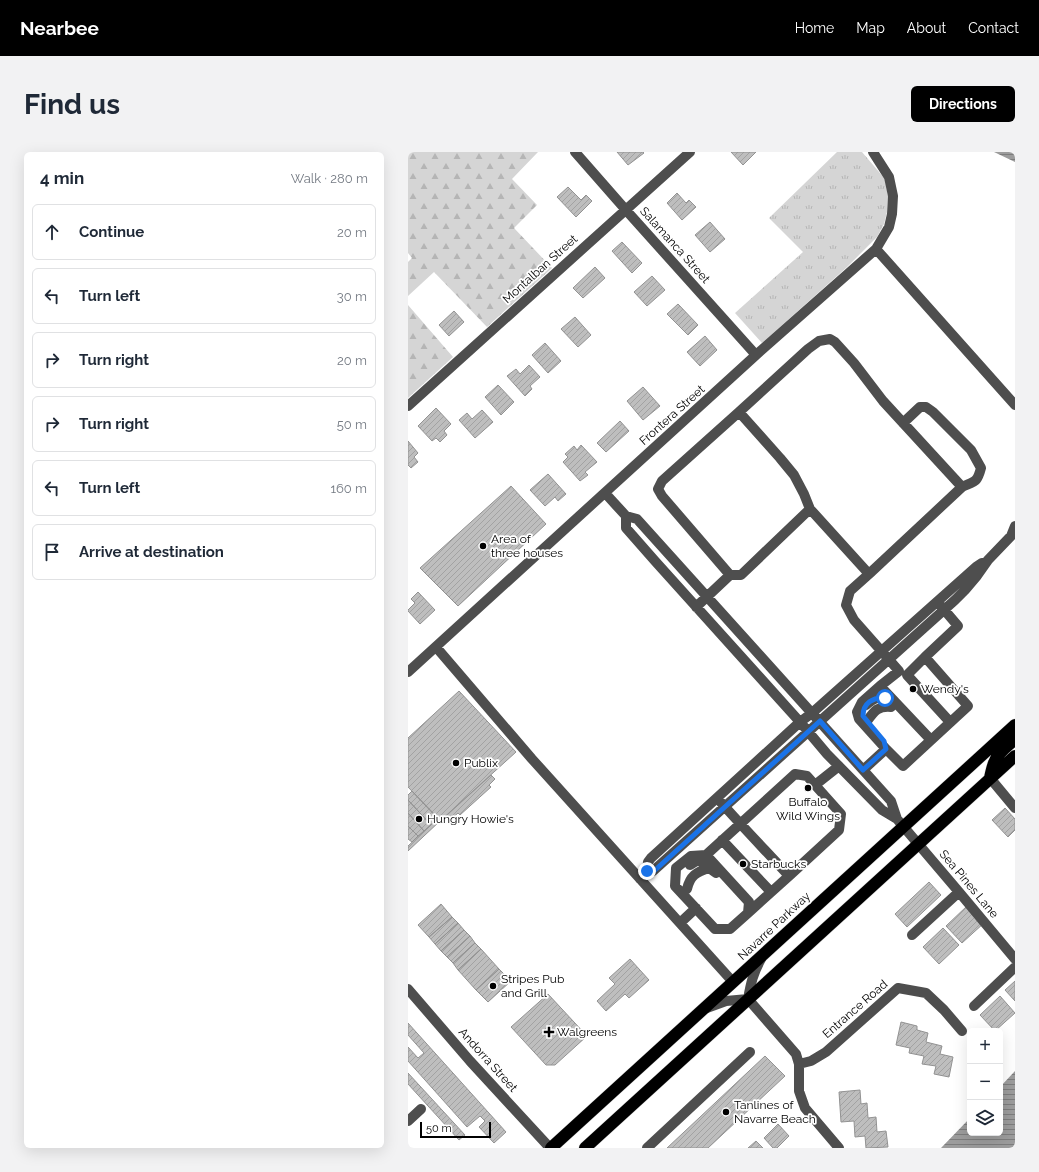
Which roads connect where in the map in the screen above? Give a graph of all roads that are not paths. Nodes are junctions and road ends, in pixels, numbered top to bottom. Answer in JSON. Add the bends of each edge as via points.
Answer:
{"nodes":[{"id":1,"x":575,"y":152,"type":"edge"},
{"id":2,"x":690,"y":152,"type":"edge"},
{"id":3,"x":873,"y":152,"type":"edge"},
{"id":4,"x":625,"y":209,"type":"junction"},
{"id":5,"x":876,"y":249,"type":"junction"},
{"id":6,"x":756,"y":355,"type":"junction"},
{"id":7,"x":1015,"y":405,"type":"edge"},
{"id":8,"x":408,"y":406,"type":"edge"},
{"id":9,"x":739,"y":412,"type":"junction"},
{"id":10,"x":903,"y":422,"type":"junction"},
{"id":11,"x":962,"y":487,"type":"junction"},
{"id":12,"x":605,"y":493,"type":"junction"},
{"id":13,"x":810,"y":509,"type":"junction"},
{"id":14,"x":626,"y":516,"type":"junction"},
{"id":15,"x":1015,"y":526,"type":"edge"},
{"id":16,"x":988,"y":560,"type":"junction"},
{"id":17,"x":870,"y":574,"type":"junction"},
{"id":18,"x":730,"y":575,"type":"junction"},
{"id":19,"x":708,"y":597,"type":"junction"},
{"id":20,"x":937,"y":602,"type":"junction"},
{"id":21,"x":696,"y":607,"type":"junction"},
{"id":22,"x":944,"y":610,"type":"junction"},
{"id":23,"x":436,"y":647,"type":"junction"},
{"id":24,"x":881,"y":651,"type":"junction"},
{"id":25,"x":925,"y":657,"type":"junction"},
{"id":26,"x":889,"y":660,"type":"junction"},
{"id":27,"x":408,"y":672,"type":"edge"},
{"id":28,"x":903,"y":673,"type":"junction"},
{"id":29,"x":880,"y":686,"type":"junction"},
{"id":30,"x":812,"y":713,"type":"junction"},
{"id":31,"x":797,"y":719,"type":"junction"},
{"id":32,"x":913,"y":720,"type":"junction"},
{"id":33,"x":820,"y":721,"type":"junction"},
{"id":34,"x":950,"y":722,"type":"junction"},
{"id":35,"x":1015,"y":725,"type":"edge"},
{"id":36,"x":808,"y":732,"type":"junction"},
{"id":37,"x":1015,"y":739,"type":"edge"},
{"id":38,"x":931,"y":740,"type":"junction"},
{"id":39,"x":886,"y":749,"type":"junction"},
{"id":40,"x":1015,"y":756,"type":"edge"},
{"id":41,"x":839,"y":766,"type":"junction"},
{"id":42,"x":863,"y":770,"type":"junction"},
{"id":43,"x":990,"y":778,"type":"junction"},
{"id":44,"x":815,"y":786,"type":"junction"},
{"id":45,"x":717,"y":798,"type":"junction"},
{"id":46,"x":1014,"y":805,"type":"edge"},
{"id":47,"x":725,"y":806,"type":"junction"},
{"id":48,"x":740,"y":823,"type":"junction"},
{"id":49,"x":900,"y":823,"type":"junction"},
{"id":50,"x":722,"y":840,"type":"junction"},
{"id":51,"x":918,"y":844,"type":"junction"},
{"id":52,"x":706,"y":855,"type":"junction"},
{"id":53,"x":643,"y":875,"type":"junction"},
{"id":54,"x":724,"y":875,"type":"junction"},
{"id":55,"x":789,"y":876,"type":"junction"},
{"id":56,"x":770,"y":892,"type":"junction"},
{"id":57,"x":959,"y":892,"type":"junction"},
{"id":58,"x":696,"y":908,"type":"junction"},
{"id":59,"x":748,"y":913,"type":"junction"},
{"id":60,"x":680,"y":924,"type":"junction"},
{"id":61,"x":715,"y":929,"type":"junction"},
{"id":62,"x":912,"y":935,"type":"dead end"},
{"id":63,"x":764,"y":954,"type":"junction"},
{"id":64,"x":1015,"y":959,"type":"edge"},
{"id":65,"x":1015,"y":967,"type":"edge"},
{"id":66,"x":733,"y":982,"type":"junction"},
{"id":67,"x":408,"y":989,"type":"edge"},
{"id":68,"x":748,"y":999,"type":"junction"},
{"id":69,"x":974,"y":1006,"type":"dead end"},
{"id":70,"x":703,"y":1010,"type":"junction"},
{"id":71,"x":962,"y":1031,"type":"dead end"},
{"id":72,"x":750,"y":1052,"type":"dead end"},
{"id":73,"x":799,"y":1064,"type":"junction"},
{"id":74,"x":421,"y":1109,"type":"dead end"},
{"id":75,"x":408,"y":1121,"type":"edge"},
{"id":76,"x":551,"y":1148,"type":"edge"},
{"id":77,"x":585,"y":1148,"type":"edge"},
{"id":78,"x":647,"y":1148,"type":"edge"},
{"id":79,"x":839,"y":1148,"type":"edge"}],
"edges":[{"from":1,"to":4,"type":"street","name":"Salamanca Street"},
{"from":2,"to":4,"type":"street","name":"Montalban Street"},
{"from":3,"to":5,"type":"street","name":"Frontera Street","via":[[889,177],[893,196],[889,227]]},
{"from":4,"to":6,"type":"street","name":"Salamanca Street"},
{"from":4,"to":8,"type":"street","name":"Montalban Street"},
{"from":5,"to":6,"type":"street","name":"Frontera Street"},
{"from":5,"to":7,"type":"street"},
{"from":6,"to":12,"type":"street","name":"Frontera Street"},
{"from":9,"to":10,"type":"street","via":[[819,341],[830,339],[854,363]]},
{"from":9,"to":13,"type":"street","via":[[794,475]]},
{"from":9,"to":18,"type":"street","via":[[662,481],[658,489]]},
{"from":10,"to":11,"type":"street"},
{"from":10,"to":11,"type":"street","via":[[920,406],[926,407],[971,450],[981,468],[979,477],[975,482]]},
{"from":11,"to":17,"type":"street"},
{"from":12,"to":14,"type":"street"},
{"from":12,"to":23,"type":"street","name":"Frontera Street"},
{"from":13,"to":17,"type":"street"},
{"from":13,"to":18,"type":"street","via":[[741,575]]},
{"from":14,"to":19,"type":"street","via":[[638,519]]},
{"from":14,"to":21,"type":"street","via":[[626,528]]},
{"from":15,"to":16,"type":"street","via":[[1011,536]]},
{"from":16,"to":20,"type":"street","via":[[976,567]]},
{"from":16,"to":22,"type":"street","via":[[965,590]]},
{"from":17,"to":24,"type":"street","via":[[850,591],[846,605],[854,620]]},
{"from":18,"to":19,"type":"street"},
{"from":19,"to":21,"type":"street"},
{"from":19,"to":30,"type":"street"},
{"from":20,"to":22,"type":"street"},
{"from":20,"to":24,"type":"street"},
{"from":21,"to":31,"type":"street"},
{"from":22,"to":25,"type":"street","via":[[958,626]]},
{"from":22,"to":26,"type":"street"},
{"from":23,"to":27,"type":"street","name":"Frontera Street"},
{"from":23,"to":53,"type":"street","via":[[532,759]]},
{"from":24,"to":26,"type":"street"},
{"from":24,"to":30,"type":"street"},
{"from":25,"to":28,"type":"street"},
{"from":25,"to":34,"type":"street","via":[[968,706]]},
{"from":26,"to":28,"type":"street"},
{"from":26,"to":33,"type":"street"},
{"from":28,"to":29,"type":"street"},
{"from":28,"to":34,"type":"street"},
{"from":29,"to":32,"type":"street"},
{"from":29,"to":39,"type":"street","via":[[862,702],[857,712],[859,719]]},
{"from":30,"to":31,"type":"street"},
{"from":30,"to":33,"type":"street"},
{"from":31,"to":36,"type":"street"},
{"from":31,"to":45,"type":"street"},
{"from":32,"to":38,"type":"street"},
{"from":32,"to":39,"type":"street","via":[[903,717],[885,698],[872,700],[865,706],[863,716],[884,741]]},
{"from":33,"to":36,"type":"street"},
{"from":33,"to":42,"type":"street"},
{"from":34,"to":38,"type":"street"},
{"from":35,"to":49,"type":"highway","name":"Navarre Parkway"},
{"from":36,"to":41,"type":"street"},
{"from":36,"to":47,"type":"street"},
{"from":37,"to":43,"type":"highway","via":[[996,759]]},
{"from":38,"to":39,"type":"street","via":[[903,766]]},
{"from":39,"to":42,"type":"street"},
{"from":40,"to":43,"type":"highway"},
{"from":41,"to":44,"type":"street"},
{"from":41,"to":49,"type":"street","via":[[882,810]]},
{"from":42,"to":49,"type":"street","via":[[891,802]]},
{"from":43,"to":46,"type":"street"},
{"from":43,"to":51,"type":"highway"},
{"from":44,"to":48,"type":"street","via":[[807,776],[795,774]]},
{"from":44,"to":55,"type":"street","via":[[841,814],[840,830]]},
{"from":45,"to":47,"type":"street"},
{"from":45,"to":53,"type":"street","via":[[651,858]]},
{"from":47,"to":48,"type":"street"},
{"from":47,"to":53,"type":"street","via":[[654,871]]},
{"from":48,"to":50,"type":"street"},
{"from":48,"to":55,"type":"street"},
{"from":49,"to":51,"type":"street","name":"Sea Pines Lane"},
{"from":49,"to":63,"type":"highway","name":"Navarre Parkway"},
{"from":50,"to":52,"type":"street"},
{"from":50,"to":56,"type":"street"},
{"from":51,"to":57,"type":"street","name":"Sea Pines Lane"},
{"from":51,"to":68,"type":"highway"},
{"from":52,"to":54,"type":"street"},
{"from":52,"to":58,"type":"street","via":[[691,856],[676,868],[675,886]]},
{"from":53,"to":60,"type":"street"},
{"from":54,"to":59,"type":"street","via":[[749,902]]},
{"from":54,"to":61,"type":"street","via":[[717,874],[698,860],[682,872],[682,884],[712,918]]},
{"from":55,"to":56,"type":"street"},
{"from":56,"to":59,"type":"street"},
{"from":57,"to":62,"type":"street"},
{"from":57,"to":64,"type":"street","name":"Sea Pines Lane"},
{"from":58,"to":60,"type":"street"},
{"from":58,"to":61,"type":"street"},
{"from":59,"to":61,"type":"street","via":[[730,929]]},
{"from":60,"to":66,"type":"street"},
{"from":63,"to":66,"type":"highway","name":"Navarre Parkway"},
{"from":63,"to":68,"type":"street","via":[[751,982]]},
{"from":65,"to":69,"type":"street"},
{"from":66,"to":70,"type":"highway","name":"Navarre Parkway"},
{"from":67,"to":76,"type":"street","name":"Andorra Street","via":[[470,1061]]},
{"from":68,"to":70,"type":"street","via":[[726,1001]]},
{"from":68,"to":73,"type":"street","via":[[796,1054]]},
{"from":68,"to":77,"type":"highway"},
{"from":70,"to":76,"type":"highway","name":"Navarre Parkway"},
{"from":71,"to":73,"type":"street","name":"Entrance Road","via":[[926,993],[898,988],[826,1052],[811,1061]]},
{"from":72,"to":78,"type":"street"},
{"from":73,"to":79,"type":"street","via":[[799,1091],[805,1108]]},
{"from":74,"to":75,"type":"street"}]}
